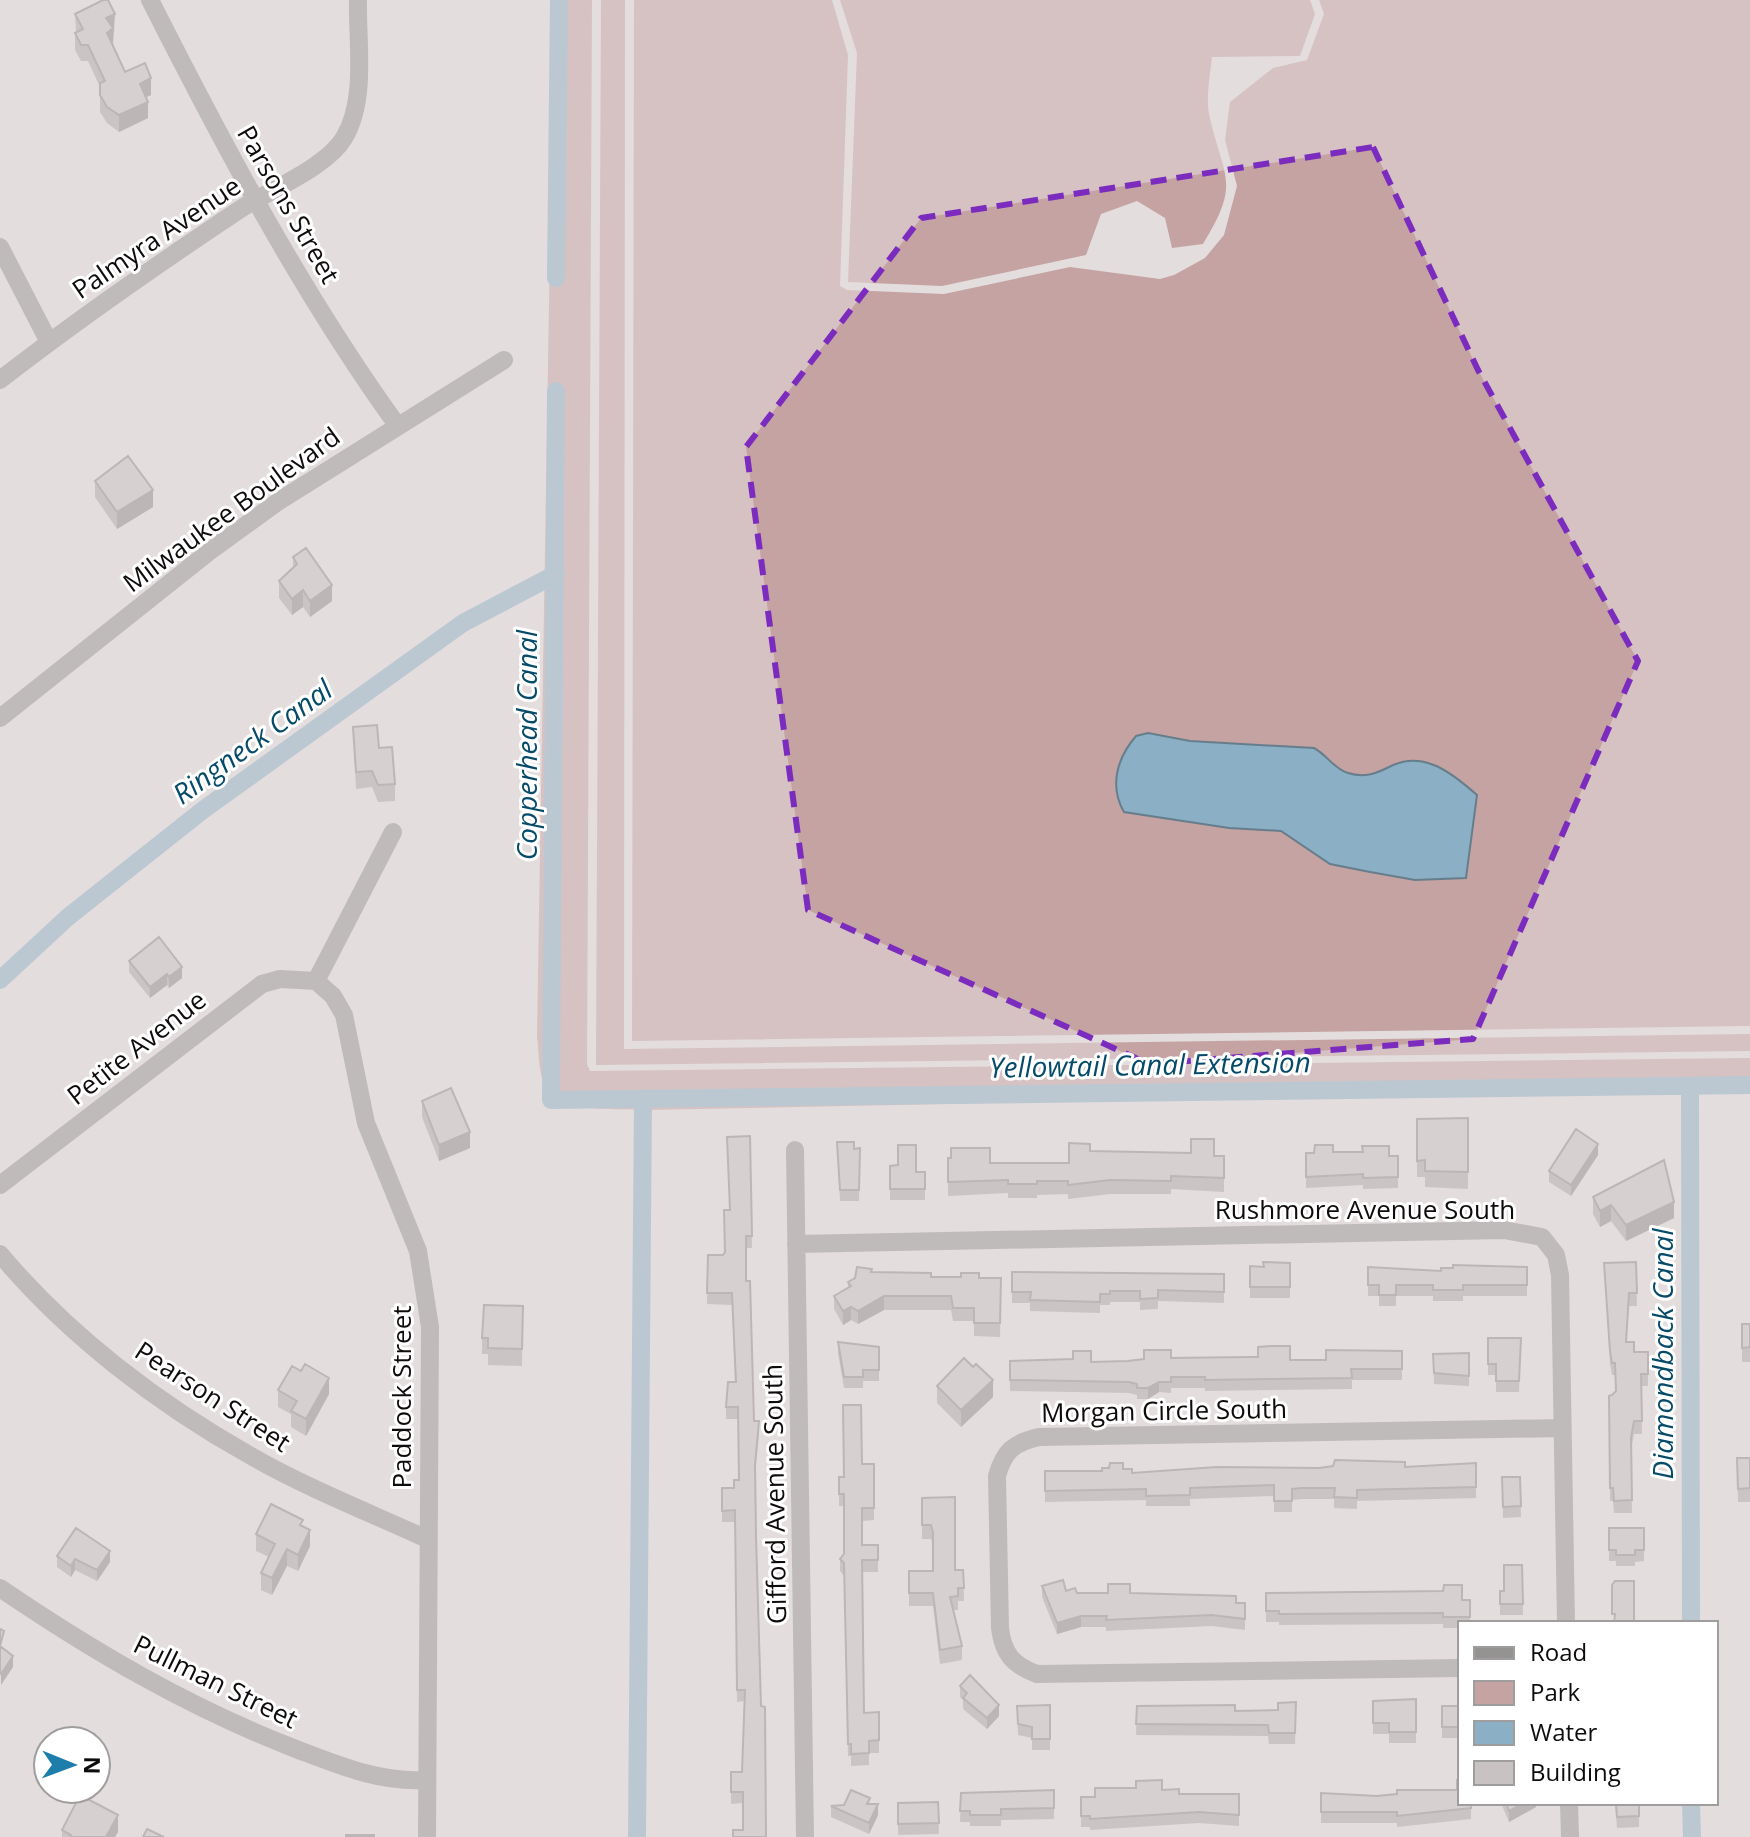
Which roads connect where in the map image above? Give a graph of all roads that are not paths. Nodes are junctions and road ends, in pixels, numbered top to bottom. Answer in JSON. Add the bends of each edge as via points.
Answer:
{"nodes":[{"id":1,"x":150,"y":0,"type":"edge"},
{"id":2,"x":358,"y":0,"type":"edge"},
{"id":3,"x":254,"y":200,"type":"junction"},
{"id":4,"x":0,"y":247,"type":"edge"},
{"id":5,"x":49,"y":342,"type":"junction"},
{"id":6,"x":504,"y":360,"type":"dead end"},
{"id":7,"x":0,"y":380,"type":"edge"},
{"id":8,"x":397,"y":425,"type":"junction"},
{"id":9,"x":0,"y":718,"type":"edge"},
{"id":10,"x":393,"y":832,"type":"dead end"},
{"id":11,"x":316,"y":981,"type":"junction"},
{"id":12,"x":795,"y":1150,"type":"dead end"},
{"id":13,"x":0,"y":1185,"type":"edge"},
{"id":14,"x":796,"y":1244,"type":"junction"},
{"id":15,"x":0,"y":1254,"type":"edge"},
{"id":16,"x":1562,"y":1428,"type":"junction"},
{"id":17,"x":427,"y":1539,"type":"junction"},
{"id":18,"x":0,"y":1588,"type":"edge"},
{"id":19,"x":1566,"y":1621,"type":"edge"},
{"id":20,"x":1458,"y":1668,"type":"edge"},
{"id":21,"x":426,"y":1780,"type":"junction"},
{"id":22,"x":1569,"y":1805,"type":"edge"},
{"id":23,"x":427,"y":1837,"type":"edge"},
{"id":24,"x":805,"y":1837,"type":"edge"},
{"id":25,"x":1570,"y":1837,"type":"edge"}],
"edges":[{"from":1,"to":3,"type":"street","name":"Parsons Street"},
{"from":2,"to":3,"type":"street","name":"Palmyra Avenue","via":[[357,92],[354,117],[343,140],[325,159]]},
{"from":3,"to":5,"type":"street","name":"Palmyra Avenue"},
{"from":3,"to":8,"type":"street","name":"Parsons Street"},
{"from":4,"to":5,"type":"street"},
{"from":5,"to":7,"type":"street","name":"Palmyra Avenue"},
{"from":6,"to":8,"type":"street","name":"Milwaukee Boulevard"},
{"from":8,"to":9,"type":"street","name":"Milwaukee Boulevard","via":[[210,551]]},
{"from":10,"to":11,"type":"street"},
{"from":11,"to":13,"type":"street","name":"Petite Avenue","via":[[262,984]]},
{"from":11,"to":17,"type":"street","name":"Paddock Street","via":[[344,1015],[366,1123],[411,1230],[426,1284]]},
{"from":12,"to":14,"type":"street","name":"Gifford Avenue South"},
{"from":14,"to":16,"type":"street","name":"Rushmore Avenue South","via":[[1504,1230],[1542,1237],[1556,1255],[1560,1275]]},
{"from":14,"to":24,"type":"street","name":"Gifford Avenue South"},
{"from":15,"to":17,"type":"street","name":"Pearson Street","via":[[93,1346],[188,1417],[276,1470]]},
{"from":16,"to":19,"type":"street","name":"Rushmore Avenue South"},
{"from":16,"to":20,"type":"street","name":"Morgan Circle South","via":[[1039,1437],[1017,1442],[1003,1456],[997,1476],[1000,1628],[1002,1647],[1016,1667],[1037,1674]]},
{"from":17,"to":21,"type":"street","name":"Paddock Street"},
{"from":18,"to":21,"type":"street","name":"Pullman Street","via":[[141,1678],[250,1731],[344,1768],[402,1782]]},
{"from":21,"to":23,"type":"street","name":"Paddock Street"},
{"from":22,"to":25,"type":"street"}]}
